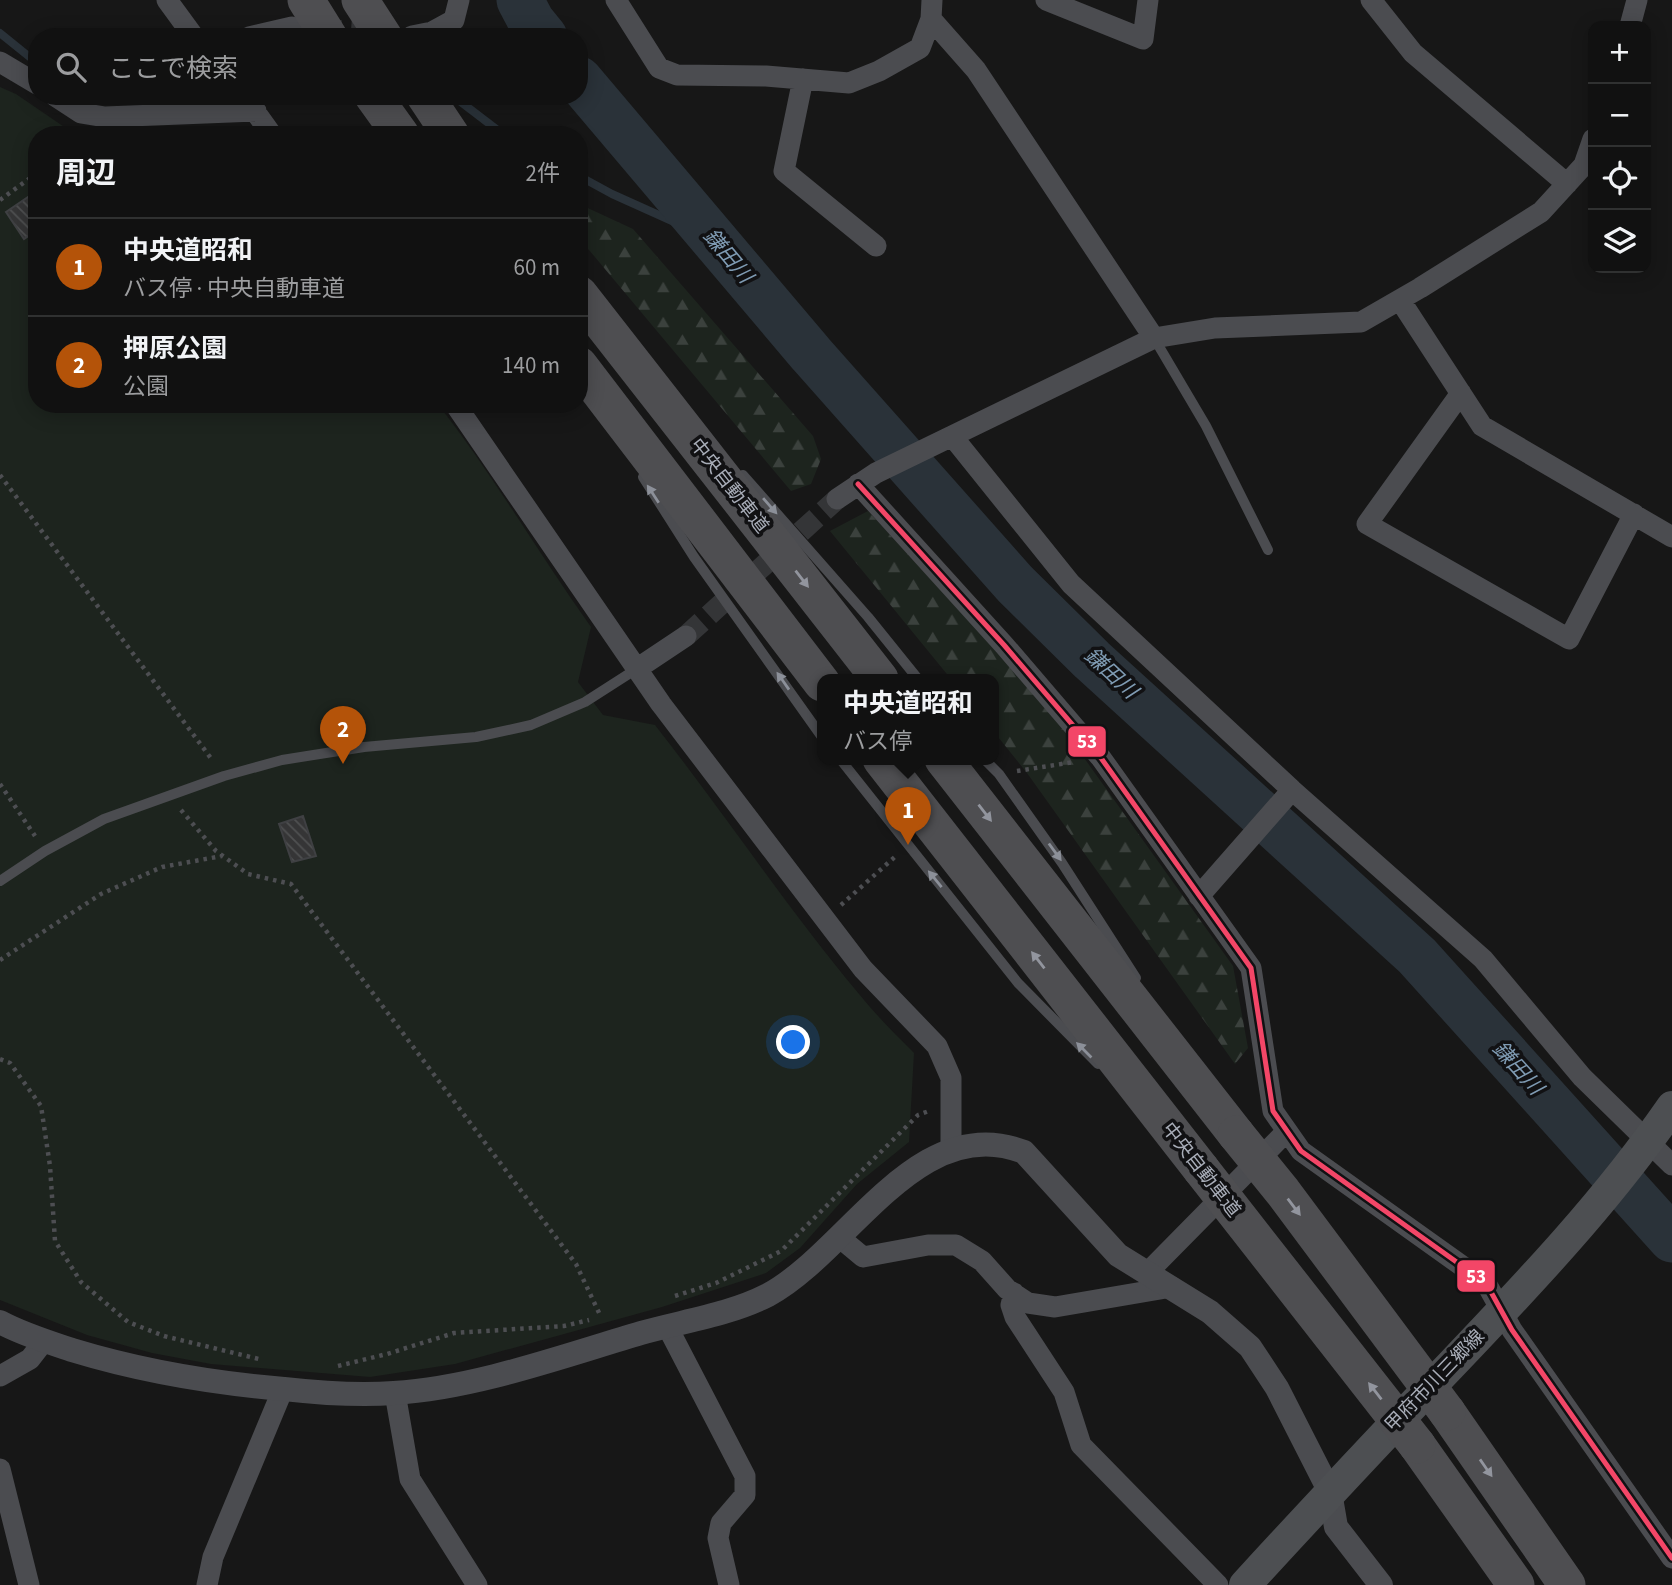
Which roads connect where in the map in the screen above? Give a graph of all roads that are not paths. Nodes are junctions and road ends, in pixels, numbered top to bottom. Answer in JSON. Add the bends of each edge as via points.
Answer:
{"nodes":[{"id":1,"x":167,"y":0,"type":"edge"},
{"id":2,"x":360,"y":0,"type":"edge"},
{"id":3,"x":459,"y":0,"type":"edge"},
{"id":4,"x":616,"y":0,"type":"edge"},
{"id":5,"x":1046,"y":0,"type":"edge"},
{"id":6,"x":1148,"y":0,"type":"edge"},
{"id":7,"x":1371,"y":0,"type":"edge"},
{"id":8,"x":1637,"y":0,"type":"edge"},
{"id":9,"x":932,"y":10,"type":"edge"},
{"id":10,"x":299,"y":13,"type":"edge"},
{"id":11,"x":1631,"y":21,"type":"edge"},
{"id":12,"x":187,"y":28,"type":"edge"},
{"id":13,"x":268,"y":28,"type":"edge"},
{"id":14,"x":318,"y":28,"type":"tunnel mouth"},
{"id":15,"x":378,"y":28,"type":"edge"},
{"id":16,"x":439,"y":28,"type":"edge"},
{"id":17,"x":0,"y":62,"type":"edge"},
{"id":18,"x":28,"y":79,"type":"edge"},
{"id":19,"x":803,"y":79,"type":"junction"},
{"id":20,"x":69,"y":105,"type":"edge"},
{"id":21,"x":239,"y":105,"type":"edge"},
{"id":22,"x":251,"y":105,"type":"edge"},
{"id":23,"x":379,"y":105,"type":"edge"},
{"id":24,"x":431,"y":105,"type":"edge"},
{"id":25,"x":266,"y":126,"type":"edge"},
{"id":26,"x":395,"y":126,"type":"edge"},
{"id":27,"x":445,"y":126,"type":"edge"},
{"id":28,"x":1590,"y":147,"type":"edge"},
{"id":29,"x":1567,"y":184,"type":"junction"},
{"id":30,"x":876,"y":246,"type":"dead end"},
{"id":31,"x":1401,"y":300,"type":"junction"},
{"id":32,"x":588,"y":301,"type":"edge"},
{"id":33,"x":588,"y":303,"type":"edge"},
{"id":34,"x":1154,"y":338,"type":"junction"},
{"id":35,"x":588,"y":377,"type":"edge"},
{"id":36,"x":588,"y":393,"type":"edge"},
{"id":37,"x":1461,"y":393,"type":"junction"},
{"id":38,"x":678,"y":402,"type":"dead end"},
{"id":39,"x":461,"y":413,"type":"edge"},
{"id":40,"x":601,"y":413,"type":"dead end"},
{"id":41,"x":946,"y":439,"type":"junction"},
{"id":42,"x":733,"y":464,"type":"dead end"},
{"id":43,"x":637,"y":468,"type":"dead end"},
{"id":44,"x":867,"y":479,"type":"junction"},
{"id":45,"x":837,"y":499,"type":"tunnel mouth"},
{"id":46,"x":1634,"y":514,"type":"junction"},
{"id":47,"x":1672,"y":537,"type":"edge"},
{"id":48,"x":1268,"y":550,"type":"dead end"},
{"id":49,"x":686,"y":636,"type":"tunnel mouth"},
{"id":50,"x":638,"y":668,"type":"junction"},
{"id":51,"x":876,"y":674,"type":"edge"},
{"id":52,"x":914,"y":674,"type":"edge"},
{"id":53,"x":817,"y":676,"type":"edge"},
{"id":54,"x":817,"y":730,"type":"edge"},
{"id":55,"x":845,"y":765,"type":"edge"},
{"id":56,"x":886,"y":765,"type":"edge"},
{"id":57,"x":948,"y":765,"type":"edge"},
{"id":58,"x":990,"y":765,"type":"edge"},
{"id":59,"x":1292,"y":790,"type":"junction"},
{"id":60,"x":0,"y":881,"type":"edge"},
{"id":61,"x":1199,"y":896,"type":"junction"},
{"id":62,"x":1142,"y":987,"type":"dead end"},
{"id":63,"x":1163,"y":1021,"type":"dead end"},
{"id":64,"x":1104,"y":1071,"type":"dead end"},
{"id":65,"x":1133,"y":1100,"type":"dead end"},
{"id":66,"x":1672,"y":1107,"type":"edge"},
{"id":67,"x":1287,"y":1131,"type":"junction"},
{"id":68,"x":1236,"y":1134,"type":"junction"},
{"id":69,"x":1645,"y":1146,"type":"junction"},
{"id":70,"x":951,"y":1150,"type":"junction"},
{"id":71,"x":1672,"y":1165,"type":"edge"},
{"id":72,"x":1201,"y":1169,"type":"junction"},
{"id":73,"x":839,"y":1237,"type":"junction"},
{"id":74,"x":1149,"y":1272,"type":"junction"},
{"id":75,"x":1171,"y":1287,"type":"junction"},
{"id":76,"x":1014,"y":1293,"type":"junction"},
{"id":77,"x":1503,"y":1310,"type":"junction"},
{"id":78,"x":0,"y":1322,"type":"edge"},
{"id":79,"x":667,"y":1326,"type":"junction"},
{"id":80,"x":44,"y":1341,"type":"junction"},
{"id":81,"x":0,"y":1376,"type":"edge"},
{"id":82,"x":283,"y":1389,"type":"junction"},
{"id":83,"x":395,"y":1394,"type":"junction"},
{"id":84,"x":0,"y":1469,"type":"edge"},
{"id":85,"x":1330,"y":1492,"type":"junction"},
{"id":86,"x":1672,"y":1558,"type":"edge"},
{"id":87,"x":29,"y":1585,"type":"edge"},
{"id":88,"x":207,"y":1585,"type":"edge"},
{"id":89,"x":477,"y":1585,"type":"edge"},
{"id":90,"x":729,"y":1585,"type":"edge"},
{"id":91,"x":1218,"y":1585,"type":"edge"},
{"id":92,"x":1245,"y":1585,"type":"edge"},
{"id":93,"x":1381,"y":1585,"type":"edge"},
{"id":94,"x":1516,"y":1585,"type":"edge"},
{"id":95,"x":1567,"y":1585,"type":"edge"}],
"edges":[{"from":1,"to":12,"type":"street"},
{"from":2,"to":15,"type":"highway"},
{"from":3,"to":16,"type":"street","via":[[454,20]]},
{"from":4,"to":19,"type":"street","via":[[659,68],[677,75]]},
{"from":5,"to":6,"type":"street","via":[[1143,39]]},
{"from":7,"to":29,"type":"street","via":[[1413,53]]},
{"from":8,"to":11,"type":"street"},
{"from":9,"to":19,"type":"street","via":[[920,48],[879,71],[849,83]]},
{"from":9,"to":34,"type":"street"},
{"from":10,"to":13,"type":"street"},
{"from":10,"to":14,"type":"highway"},
{"from":17,"to":18,"type":"street"},
{"from":19,"to":30,"type":"street","via":[[784,171]]},
{"from":20,"to":21,"type":"street","via":[[81,113],[105,117]]},
{"from":22,"to":25,"type":"street"},
{"from":23,"to":26,"type":"highway"},
{"from":24,"to":27,"type":"highway"},
{"from":28,"to":29,"type":"street","via":[[1584,164]]},
{"from":29,"to":31,"type":"street","via":[[1541,212]]},
{"from":31,"to":34,"type":"street","via":[[1361,322],[1215,328]]},
{"from":31,"to":37,"type":"street"},
{"from":32,"to":38,"type":"lane"},
{"from":33,"to":51,"type":"highway","name":"中央自動車道","one_way":true},
{"from":34,"to":41,"type":"street"},
{"from":34,"to":48,"type":"lane","via":[[1206,426]]},
{"from":35,"to":53,"type":"highway"},
{"from":36,"to":40,"type":"lane"},
{"from":37,"to":46,"type":"street","via":[[1482,426]]},
{"from":37,"to":46,"type":"street","via":[[1367,524],[1569,639]]},
{"from":39,"to":50,"type":"street"},
{"from":41,"to":44,"type":"street"},
{"from":41,"to":59,"type":"street","via":[[1071,584]]},
{"from":42,"to":52,"type":"lane","one_way":true},
{"from":54,"to":43,"type":"lane","one_way":true},
{"from":44,"to":45,"type":"street"},
{"from":44,"to":61,"type":"street","via":[[1101,758]]},
{"from":46,"to":47,"type":"street"},
{"from":49,"to":50,"type":"street"},
{"from":50,"to":60,"type":"lane","via":[[585,702],[531,725],[476,737],[282,760],[224,776],[104,819]]},
{"from":50,"to":70,"type":"street","via":[[863,969],[937,1046],[951,1078]]},
{"from":64,"to":55,"type":"lane","one_way":true,"via":[[1018,983]]},
{"from":72,"to":56,"type":"highway","name":"中央自動車道","one_way":true},
{"from":57,"to":68,"type":"highway","one_way":true},
{"from":58,"to":62,"type":"lane","one_way":true,"via":[[1062,863]]},
{"from":59,"to":61,"type":"street"},
{"from":59,"to":69,"type":"street","via":[[1483,959]]},
{"from":61,"to":67,"type":"street","via":[[1251,968],[1273,1111]]},
{"from":63,"to":68,"type":"lane"},
{"from":65,"to":72,"type":"lane"},
{"from":66,"to":69,"type":"main road","name":"甲府市川三郷線"},
{"from":67,"to":74,"type":"street"},
{"from":67,"to":77,"type":"street","via":[[1301,1151],[1486,1283]]},
{"from":68,"to":95,"type":"highway","one_way":true,"bridge":true,"via":[[1447,1412]]},
{"from":69,"to":71,"type":"street"},
{"from":69,"to":77,"type":"main road","name":"甲府市川三郷線","via":[[1597,1207]]},
{"from":70,"to":73,"type":"street","via":[[900,1180]]},
{"from":70,"to":74,"type":"street","via":[[1005,1144],[1024,1152],[1118,1255]]},
{"from":94,"to":72,"type":"highway","name":"中央自動車道","one_way":true,"bridge":true,"via":[[1417,1445]]},
{"from":73,"to":76,"type":"street","via":[[863,1256],[956,1245],[982,1261]]},
{"from":73,"to":79,"type":"street","via":[[806,1269],[769,1294],[741,1307]]},
{"from":74,"to":75,"type":"street"},
{"from":75,"to":76,"type":"street","via":[[1055,1307],[1028,1303]]},
{"from":75,"to":85,"type":"street","via":[[1250,1347],[1277,1388]]},
{"from":76,"to":91,"type":"street","via":[[1015,1317],[1064,1392],[1081,1445]]},
{"from":77,"to":85,"type":"main road","name":"甲府市川三郷線"},
{"from":77,"to":86,"type":"street","via":[[1511,1330]]},
{"from":78,"to":80,"type":"street"},
{"from":79,"to":83,"type":"street","via":[[530,1366]]},
{"from":79,"to":90,"type":"street","via":[[745,1476],[745,1495],[721,1523],[718,1538]]},
{"from":80,"to":81,"type":"street","via":[[30,1359]]},
{"from":80,"to":82,"type":"street","via":[[169,1374]]},
{"from":82,"to":83,"type":"street"},
{"from":82,"to":88,"type":"street","via":[[213,1557]]},
{"from":83,"to":89,"type":"street","via":[[410,1479]]},
{"from":84,"to":87,"type":"street"},
{"from":85,"to":92,"type":"main road","name":"甲府市川三郷線"},
{"from":85,"to":93,"type":"street","via":[[1336,1527]]}]}
